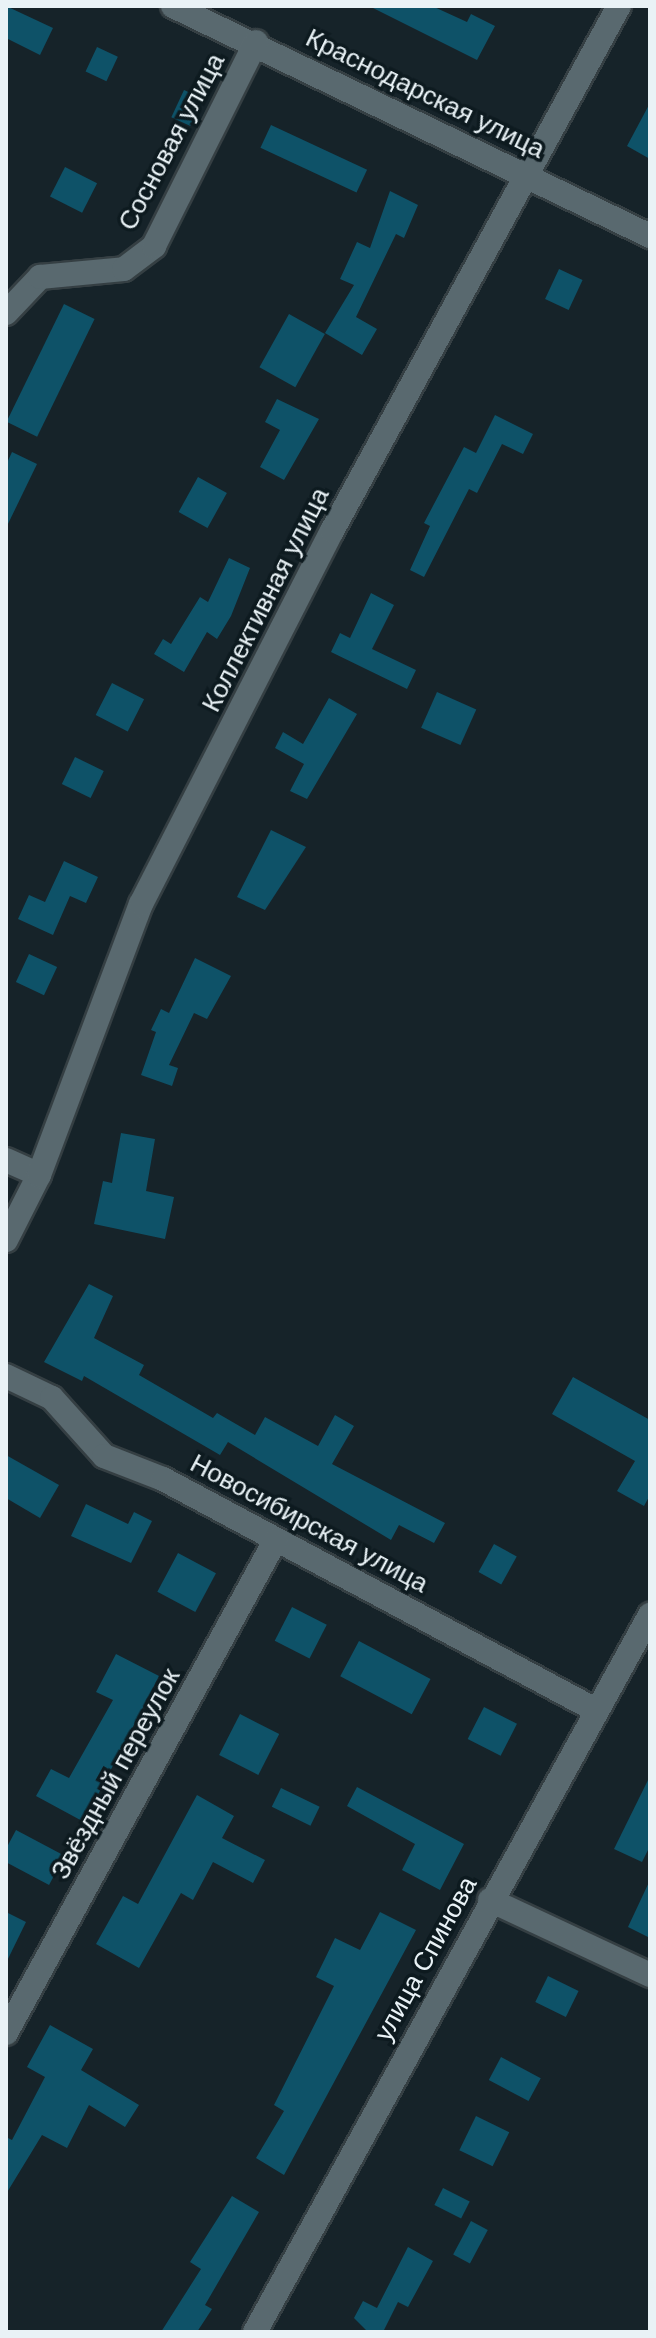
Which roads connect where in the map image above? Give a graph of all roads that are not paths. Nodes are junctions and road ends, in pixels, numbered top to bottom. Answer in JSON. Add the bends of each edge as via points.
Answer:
{"nodes":[{"id":1,"x":175,"y":6,"type":"edge"},
{"id":2,"x":619,"y":6,"type":"edge"},
{"id":3,"x":256,"y":42,"type":"junction"},
{"id":4,"x":526,"y":175,"type":"junction"},
{"id":5,"x":650,"y":236,"type":"edge"},
{"id":6,"x":6,"y":313,"type":"edge"},
{"id":7,"x":6,"y":1160,"type":"edge"},
{"id":8,"x":39,"y":1175,"type":"junction"},
{"id":9,"x":6,"y":1240,"type":"edge"},
{"id":10,"x":6,"y":1376,"type":"edge"},
{"id":11,"x":275,"y":1541,"type":"junction"},
{"id":12,"x":650,"y":1615,"type":"edge"},
{"id":13,"x":597,"y":1711,"type":"junction"},
{"id":14,"x":490,"y":1900,"type":"junction"},
{"id":15,"x":650,"y":1975,"type":"edge"},
{"id":16,"x":6,"y":2033,"type":"edge"},
{"id":17,"x":255,"y":2332,"type":"edge"}],
"edges":[{"from":1,"to":3,"type":"street","name":"Краснодарская улица"},
{"from":2,"to":4,"type":"street","name":"Коллективная улица"},
{"from":3,"to":4,"type":"street","name":"Краснодарская улица"},
{"from":3,"to":6,"type":"street","name":"Сосновая улица","via":[[154,246],[124,269],[40,277]]},
{"from":4,"to":5,"type":"street","name":"Краснодарская улица"},
{"from":4,"to":8,"type":"street","name":"Коллективная улица","via":[[332,531],[141,904]]},
{"from":7,"to":8,"type":"street"},
{"from":8,"to":9,"type":"street","name":"Коллективная улица"},
{"from":10,"to":11,"type":"street","name":"Новосибирская улица","via":[[52,1398],[104,1456],[163,1479]]},
{"from":11,"to":13,"type":"street","name":"Новосибирская улица","via":[[546,1678]]},
{"from":11,"to":16,"type":"street","name":"Звёздный переулок"},
{"from":12,"to":13,"type":"street","name":"улица Спинова"},
{"from":13,"to":14,"type":"street","name":"улица Спинова"},
{"from":14,"to":15,"type":"street"},
{"from":14,"to":17,"type":"street","name":"улица Спинова"}]}
